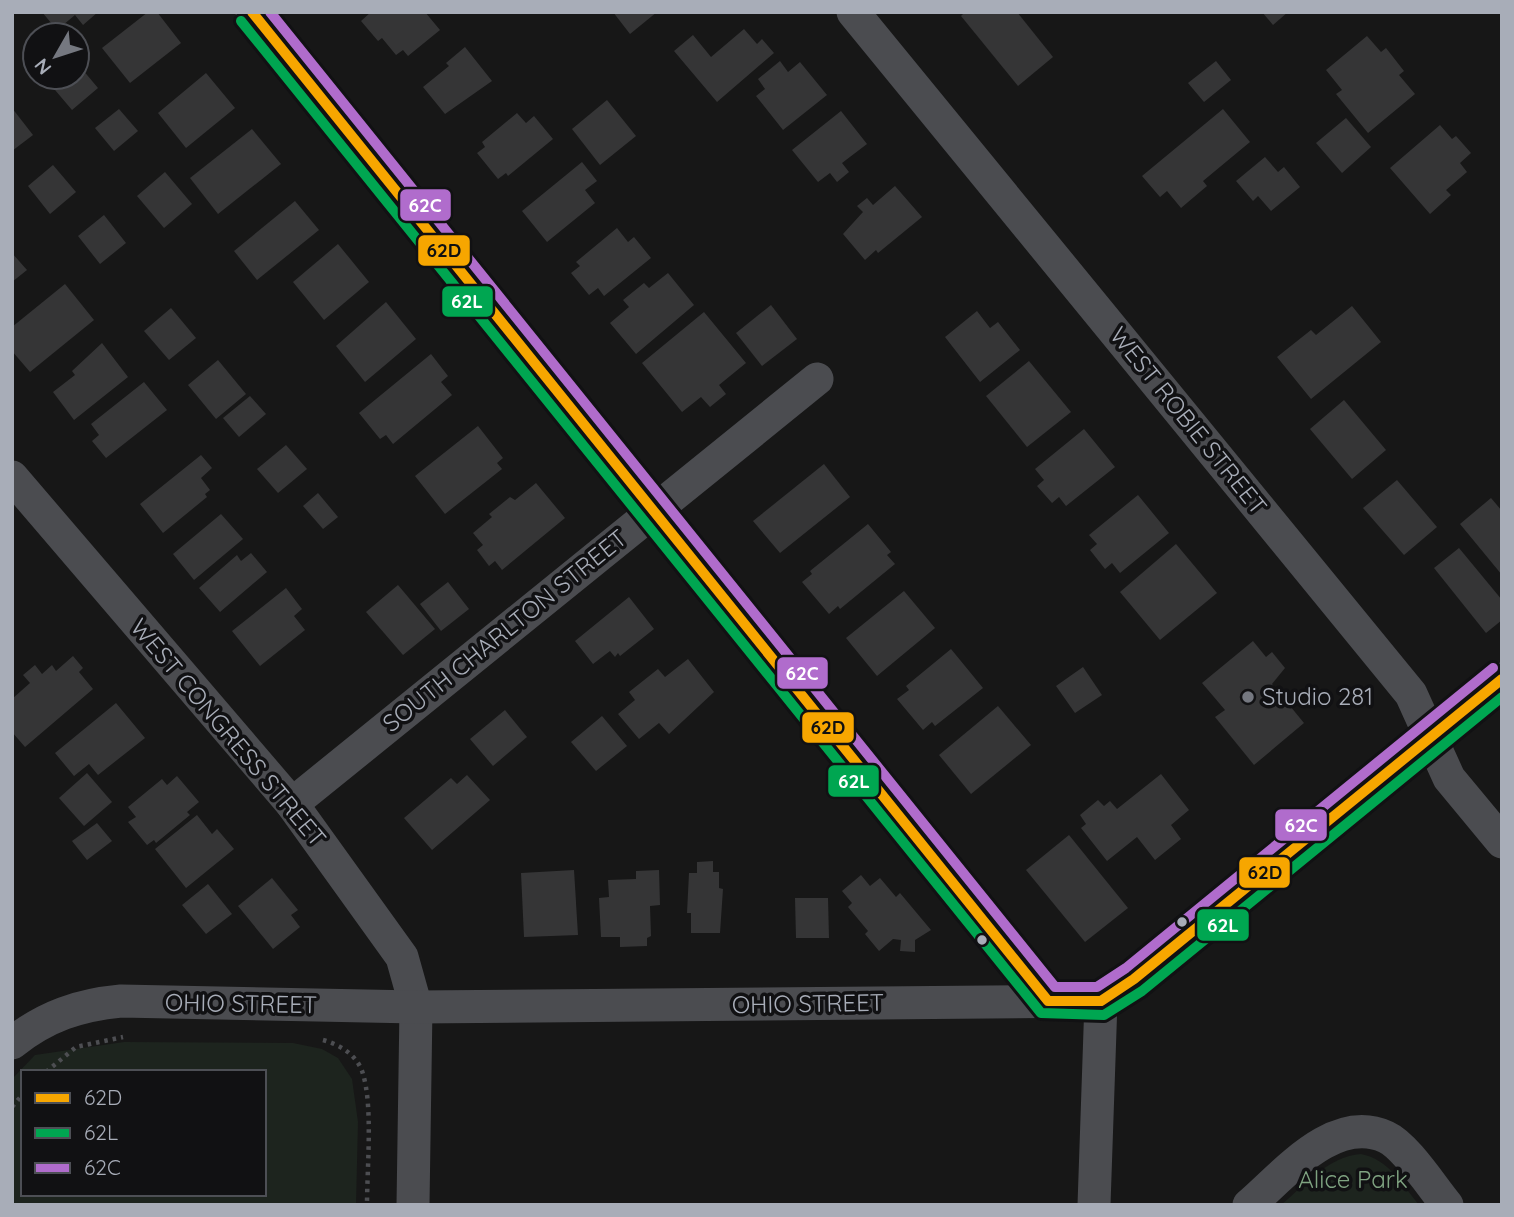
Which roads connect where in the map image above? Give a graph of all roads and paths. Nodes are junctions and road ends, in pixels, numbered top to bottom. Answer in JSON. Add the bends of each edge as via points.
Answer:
{"nodes":[{"id":1,"x":252,"y":12,"type":"edge"},
{"id":2,"x":853,"y":12,"type":"edge"},
{"id":3,"x":817,"y":379,"type":"dead end"},
{"id":4,"x":12,"y":477,"type":"edge"},
{"id":5,"x":652,"y":511,"type":"junction"},
{"id":6,"x":1502,"y":679,"type":"edge"},
{"id":7,"x":1431,"y":736,"type":"junction"},
{"id":8,"x":292,"y":804,"type":"junction"},
{"id":9,"x":1502,"y":842,"type":"edge"},
{"id":10,"x":1048,"y":1001,"type":"junction"},
{"id":11,"x":1101,"y":1001,"type":"junction"},
{"id":12,"x":416,"y":1007,"type":"junction"},
{"id":13,"x":134,"y":1035,"type":"dead end"},
{"id":14,"x":314,"y":1040,"type":"dead end"},
{"id":15,"x":12,"y":1043,"type":"edge"},
{"id":16,"x":48,"y":1070,"type":"edge"},
{"id":17,"x":367,"y":1205,"type":"edge"},
{"id":18,"x":413,"y":1205,"type":"edge"},
{"id":19,"x":1094,"y":1205,"type":"edge"},
{"id":20,"x":1249,"y":1205,"type":"edge"},
{"id":21,"x":1447,"y":1205,"type":"edge"}],
"edges":[{"from":1,"to":5,"type":"street"},
{"from":2,"to":7,"type":"street","name":"WEST ROBIE STREET","via":[[1411,694]]},
{"from":3,"to":5,"type":"street","name":"SOUTH CHARLTON STREET"},
{"from":4,"to":8,"type":"street","name":"WEST CONGRESS STREET"},
{"from":5,"to":8,"type":"street","name":"SOUTH CHARLTON STREET"},
{"from":5,"to":10,"type":"street"},
{"from":6,"to":7,"type":"street"},
{"from":7,"to":9,"type":"street","name":"WEST ROBIE STREET","via":[[1449,778]]},
{"from":7,"to":11,"type":"street","via":[[1135,979]]},
{"from":8,"to":12,"type":"street","name":"WEST CONGRESS STREET","via":[[402,957]]},
{"from":10,"to":11,"type":"street","name":"OHIO STREET"},
{"from":10,"to":12,"type":"street","name":"OHIO STREET"},
{"from":11,"to":19,"type":"street"},
{"from":12,"to":15,"type":"street","name":"OHIO STREET","via":[[121,1001],[89,1004],[58,1014]]},
{"from":12,"to":18,"type":"street","name":"WEST CONGRESS STREET"},
{"from":13,"to":16,"type":"path","via":[[76,1047]]},
{"from":14,"to":17,"type":"path","via":[[349,1051],[363,1072]]},
{"from":20,"to":21,"type":"street","via":[[1340,1133],[1386,1137]]}]}
